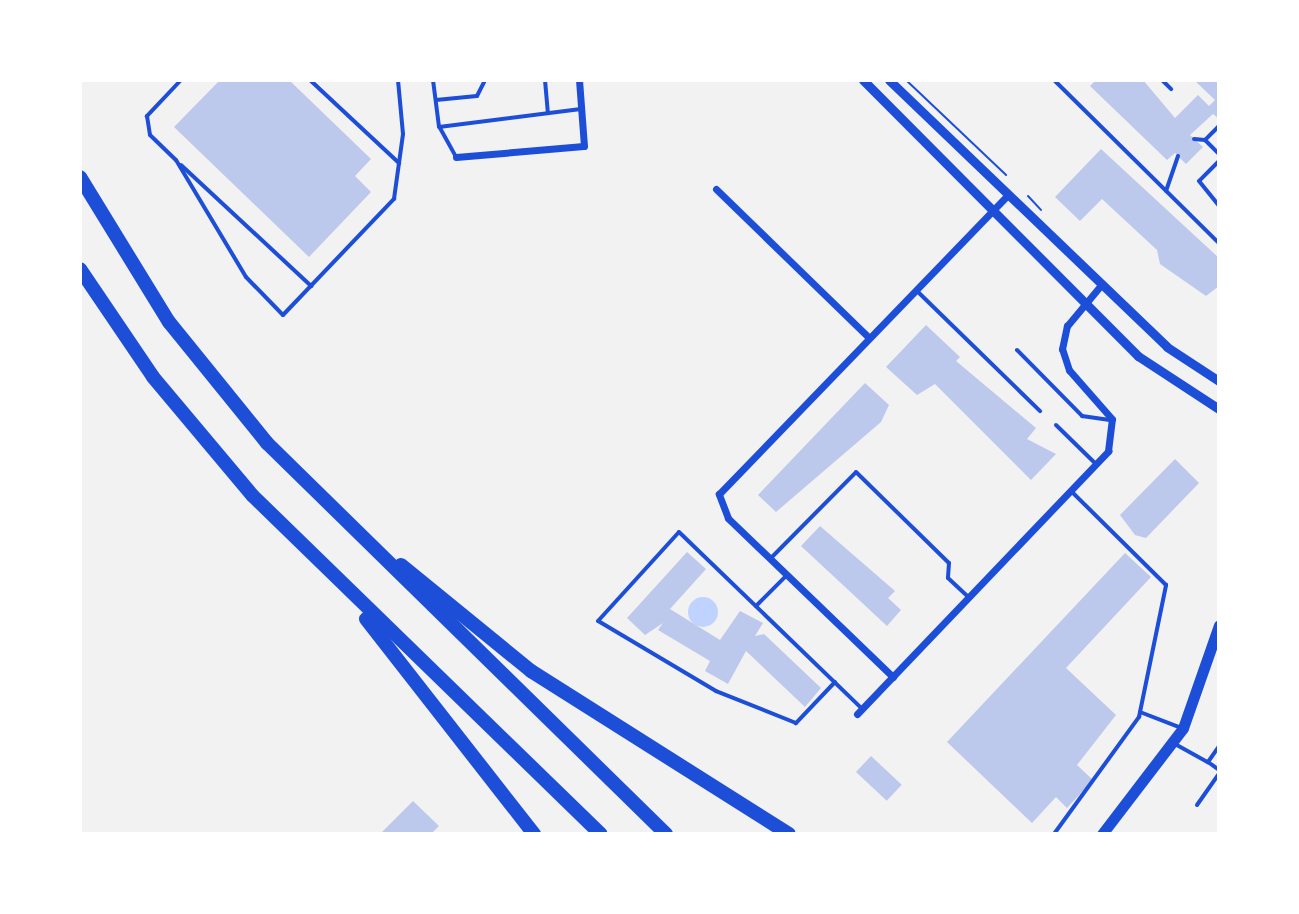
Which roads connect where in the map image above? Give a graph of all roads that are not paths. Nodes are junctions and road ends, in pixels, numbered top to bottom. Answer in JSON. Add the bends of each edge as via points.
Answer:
{"nodes":[{"id":1,"x":181,"y":80,"type":"edge"},
{"id":2,"x":310,"y":80,"type":"edge"},
{"id":3,"x":398,"y":80,"type":"edge"},
{"id":4,"x":433,"y":80,"type":"edge"},
{"id":5,"x":485,"y":80,"type":"edge"},
{"id":6,"x":545,"y":80,"type":"edge"},
{"id":7,"x":579,"y":80,"type":"edge"},
{"id":8,"x":863,"y":80,"type":"edge"},
{"id":9,"x":889,"y":80,"type":"edge"},
{"id":10,"x":1054,"y":80,"type":"edge"},
{"id":11,"x":1162,"y":80,"type":"edge"},
{"id":12,"x":1171,"y":89,"type":"dead end"},
{"id":13,"x":436,"y":100,"type":"junction"},
{"id":14,"x":581,"y":109,"type":"junction"},
{"id":15,"x":548,"y":113,"type":"junction"},
{"id":16,"x":1219,"y":126,"type":"edge"},
{"id":17,"x":439,"y":127,"type":"junction"},
{"id":18,"x":1194,"y":139,"type":"dead end"},
{"id":19,"x":1205,"y":140,"type":"junction"},
{"id":20,"x":1219,"y":154,"type":"edge"},
{"id":21,"x":1178,"y":156,"type":"dead end"},
{"id":22,"x":456,"y":157,"type":"joint"},
{"id":23,"x":176,"y":160,"type":"junction"},
{"id":24,"x":1219,"y":161,"type":"edge"},
{"id":25,"x":399,"y":163,"type":"junction"},
{"id":26,"x":80,"y":177,"type":"edge"},
{"id":27,"x":716,"y":189,"type":"dead end"},
{"id":28,"x":1166,"y":191,"type":"junction"},
{"id":29,"x":1008,"y":195,"type":"junction"},
{"id":30,"x":1219,"y":206,"type":"edge"},
{"id":31,"x":991,"y":213,"type":"junction"},
{"id":32,"x":1219,"y":243,"type":"edge"},
{"id":33,"x":80,"y":269,"type":"edge"},
{"id":34,"x":1101,"y":285,"type":"junction"},
{"id":35,"x":311,"y":286,"type":"junction"},
{"id":36,"x":915,"y":289,"type":"junction"},
{"id":37,"x":1085,"y":303,"type":"junction"},
{"id":38,"x":868,"y":337,"type":"junction"},
{"id":39,"x":1017,"y":350,"type":"dead end"},
{"id":40,"x":1219,"y":381,"type":"edge"},
{"id":41,"x":1219,"y":409,"type":"edge"},
{"id":42,"x":1040,"y":411,"type":"dead end"},
{"id":43,"x":1112,"y":419,"type":"junction"},
{"id":44,"x":1056,"y":425,"type":"dead end"},
{"id":45,"x":1097,"y":465,"type":"junction"},
{"id":46,"x":295,"y":473,"type":"junction"},
{"id":47,"x":1071,"y":491,"type":"junction"},
{"id":48,"x":302,"y":547,"type":"junction"},
{"id":49,"x":770,"y":559,"type":"junction"},
{"id":50,"x":787,"y":575,"type":"junction"},
{"id":51,"x":969,"y":598,"type":"junction"},
{"id":52,"x":756,"y":606,"type":"junction"},
{"id":53,"x":1219,"y":625,"type":"edge"},
{"id":54,"x":1217,"y":643,"type":"edge"},
{"id":55,"x":893,"y":677,"type":"junction"},
{"id":56,"x":835,"y":682,"type":"junction"},
{"id":57,"x":859,"y":712,"type":"joint"},
{"id":58,"x":1140,"y":712,"type":"junction"},
{"id":59,"x":1183,"y":728,"type":"junction"},
{"id":60,"x":1175,"y":744,"type":"junction"},
{"id":61,"x":1219,"y":746,"type":"edge"},
{"id":62,"x":1208,"y":762,"type":"junction"},
{"id":63,"x":1219,"y":772,"type":"edge"},
{"id":64,"x":1197,"y":805,"type":"dead end"},
{"id":65,"x":1107,"y":832,"type":"edge"},
{"id":66,"x":534,"y":834,"type":"edge"},
{"id":67,"x":601,"y":834,"type":"edge"},
{"id":68,"x":666,"y":834,"type":"edge"},
{"id":69,"x":789,"y":834,"type":"edge"},
{"id":70,"x":1054,"y":834,"type":"edge"}],
"edges":[{"from":1,"to":23,"type":"lane","via":[[147,116],[150,135]]},
{"from":2,"to":25,"type":"lane"},
{"from":3,"to":25,"type":"lane"},
{"from":4,"to":13,"type":"lane"},
{"from":5,"to":13,"type":"lane","via":[[477,96]]},
{"from":6,"to":15,"type":"lane"},
{"from":7,"to":14,"type":"street"},
{"from":8,"to":31,"type":"street"},
{"from":9,"to":29,"type":"street"},
{"from":10,"to":28,"type":"lane"},
{"from":11,"to":12,"type":"lane"},
{"from":13,"to":17,"type":"lane"},
{"from":14,"to":15,"type":"lane"},
{"from":14,"to":22,"type":"street","via":[[584,146]]},
{"from":15,"to":17,"type":"lane"},
{"from":16,"to":19,"type":"lane"},
{"from":17,"to":22,"type":"lane"},
{"from":18,"to":19,"type":"lane"},
{"from":19,"to":20,"type":"lane"},
{"from":21,"to":28,"type":"lane"},
{"from":23,"to":35,"type":"lane"},
{"from":23,"to":35,"type":"lane","via":[[246,277],[283,315]]},
{"from":24,"to":30,"type":"lane","via":[[1199,186]]},
{"from":25,"to":35,"type":"lane","via":[[394,199]]},
{"from":26,"to":46,"type":"highway","via":[[169,322]]},
{"from":27,"to":38,"type":"street"},
{"from":28,"to":32,"type":"lane"},
{"from":29,"to":31,"type":"street"},
{"from":29,"to":34,"type":"street"},
{"from":31,"to":36,"type":"street"},
{"from":31,"to":37,"type":"street"},
{"from":33,"to":48,"type":"highway","via":[[177,409]]},
{"from":34,"to":37,"type":"street"},
{"from":34,"to":40,"type":"street","via":[[1179,357]]},
{"from":36,"to":38,"type":"street"},
{"from":36,"to":42,"type":"lane"},
{"from":37,"to":41,"type":"street","via":[[1170,383]]},
{"from":37,"to":43,"type":"street","via":[[1064,333],[1063,356]]},
{"from":38,"to":49,"type":"street","via":[[727,481],[718,501]]},
{"from":39,"to":43,"type":"lane","via":[[1082,416]]},
{"from":43,"to":45,"type":"street","via":[[1113,443]]},
{"from":44,"to":45,"type":"lane"},
{"from":45,"to":47,"type":"street"},
{"from":46,"to":68,"type":"highway"},
{"from":46,"to":69,"type":"highway","via":[[531,671]]},
{"from":47,"to":51,"type":"street"},
{"from":47,"to":58,"type":"lane","via":[[1166,585]]},
{"from":48,"to":66,"type":"highway","via":[[422,683]]},
{"from":48,"to":67,"type":"highway"},
{"from":49,"to":50,"type":"street"},
{"from":49,"to":51,"type":"lane","via":[[856,472],[949,563],[948,578]]},
{"from":50,"to":52,"type":"lane"},
{"from":50,"to":55,"type":"street"},
{"from":51,"to":55,"type":"street"},
{"from":52,"to":56,"type":"lane"},
{"from":52,"to":56,"type":"lane","via":[[679,532],[598,621],[716,691],[796,723]]},
{"from":53,"to":54,"type":"main road"},
{"from":54,"to":59,"type":"main road"},
{"from":55,"to":57,"type":"street"},
{"from":56,"to":57,"type":"lane"},
{"from":58,"to":59,"type":"lane"},
{"from":58,"to":70,"type":"lane","via":[[1095,787]]},
{"from":59,"to":60,"type":"main road"},
{"from":60,"to":62,"type":"lane"},
{"from":60,"to":65,"type":"main road"},
{"from":61,"to":62,"type":"lane"},
{"from":62,"to":63,"type":"lane"},
{"from":63,"to":64,"type":"lane"}]}
